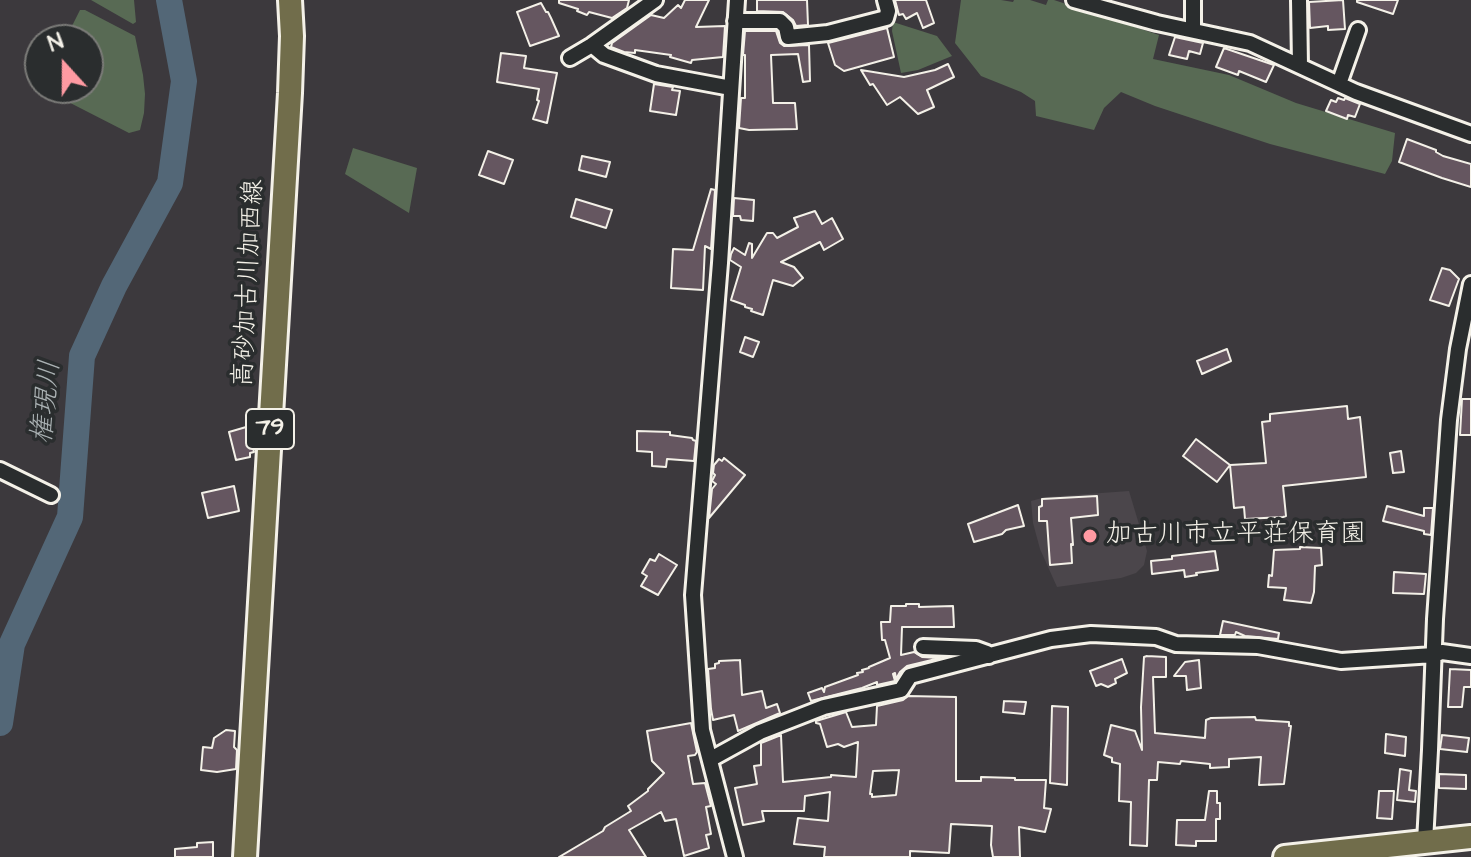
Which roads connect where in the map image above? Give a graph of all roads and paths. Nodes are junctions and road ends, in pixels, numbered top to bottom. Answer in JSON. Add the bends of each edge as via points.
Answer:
{"nodes":[{"id":1,"x":290,"y":0,"type":"edge"},
{"id":2,"x":655,"y":0,"type":"edge"},
{"id":3,"x":737,"y":0,"type":"edge"},
{"id":4,"x":885,"y":0,"type":"edge"},
{"id":5,"x":1074,"y":0,"type":"edge"},
{"id":6,"x":1193,"y":0,"type":"edge"},
{"id":7,"x":1299,"y":0,"type":"edge"},
{"id":8,"x":735,"y":21,"type":"junction"},
{"id":9,"x":1193,"y":30,"type":"junction"},
{"id":10,"x":1358,"y":30,"type":"dead end"},
{"id":11,"x":592,"y":45,"type":"junction"},
{"id":12,"x":570,"y":58,"type":"dead end"},
{"id":13,"x":1300,"y":65,"type":"junction"},
{"id":14,"x":1339,"y":84,"type":"junction"},
{"id":15,"x":731,"y":88,"type":"junction"},
{"id":16,"x":1471,"y":134,"type":"edge"},
{"id":17,"x":1471,"y":284,"type":"edge"},
{"id":18,"x":0,"y":470,"type":"edge"},
{"id":19,"x":51,"y":495,"type":"dead end"},
{"id":20,"x":923,"y":647,"type":"dead end"},
{"id":21,"x":1434,"y":655,"type":"junction"},
{"id":22,"x":989,"y":656,"type":"junction"},
{"id":23,"x":1471,"y":656,"type":"edge"},
{"id":24,"x":711,"y":759,"type":"junction"},
{"id":25,"x":1471,"y":837,"type":"edge"},
{"id":26,"x":1425,"y":842,"type":"junction"},
{"id":27,"x":245,"y":857,"type":"edge"},
{"id":28,"x":735,"y":857,"type":"edge"},
{"id":29,"x":1285,"y":857,"type":"edge"}],
"edges":[{"from":1,"to":27,"type":"main road","name":"高砂加古川加西線","number":"79","via":[[290,93]]},
{"from":2,"to":11,"type":"street"},
{"from":3,"to":8,"type":"street"},
{"from":4,"to":8,"type":"street","via":[[886,18],[828,33],[788,37],[780,21]]},
{"from":5,"to":9,"type":"street"},
{"from":6,"to":9,"type":"street"},
{"from":7,"to":13,"type":"street"},
{"from":8,"to":15,"type":"street"},
{"from":9,"to":13,"type":"street","via":[[1250,43]]},
{"from":10,"to":14,"type":"street"},
{"from":11,"to":12,"type":"street"},
{"from":11,"to":15,"type":"street","via":[[604,55],[656,74]]},
{"from":13,"to":14,"type":"street"},
{"from":14,"to":16,"type":"street"},
{"from":15,"to":24,"type":"street","via":[[693,595],[702,730]]},
{"from":17,"to":21,"type":"street","via":[[1449,420]]},
{"from":18,"to":19,"type":"street"},
{"from":20,"to":22,"type":"street","via":[[976,649]]},
{"from":21,"to":22,"type":"street","via":[[1341,661],[1258,646],[1091,634]]},
{"from":21,"to":23,"type":"street"},
{"from":21,"to":26,"type":"street"},
{"from":22,"to":24,"type":"street","via":[[910,676],[901,690],[824,707],[760,732]]},
{"from":24,"to":28,"type":"street"},
{"from":25,"to":26,"type":"main road"},
{"from":26,"to":29,"type":"main road"}]}
